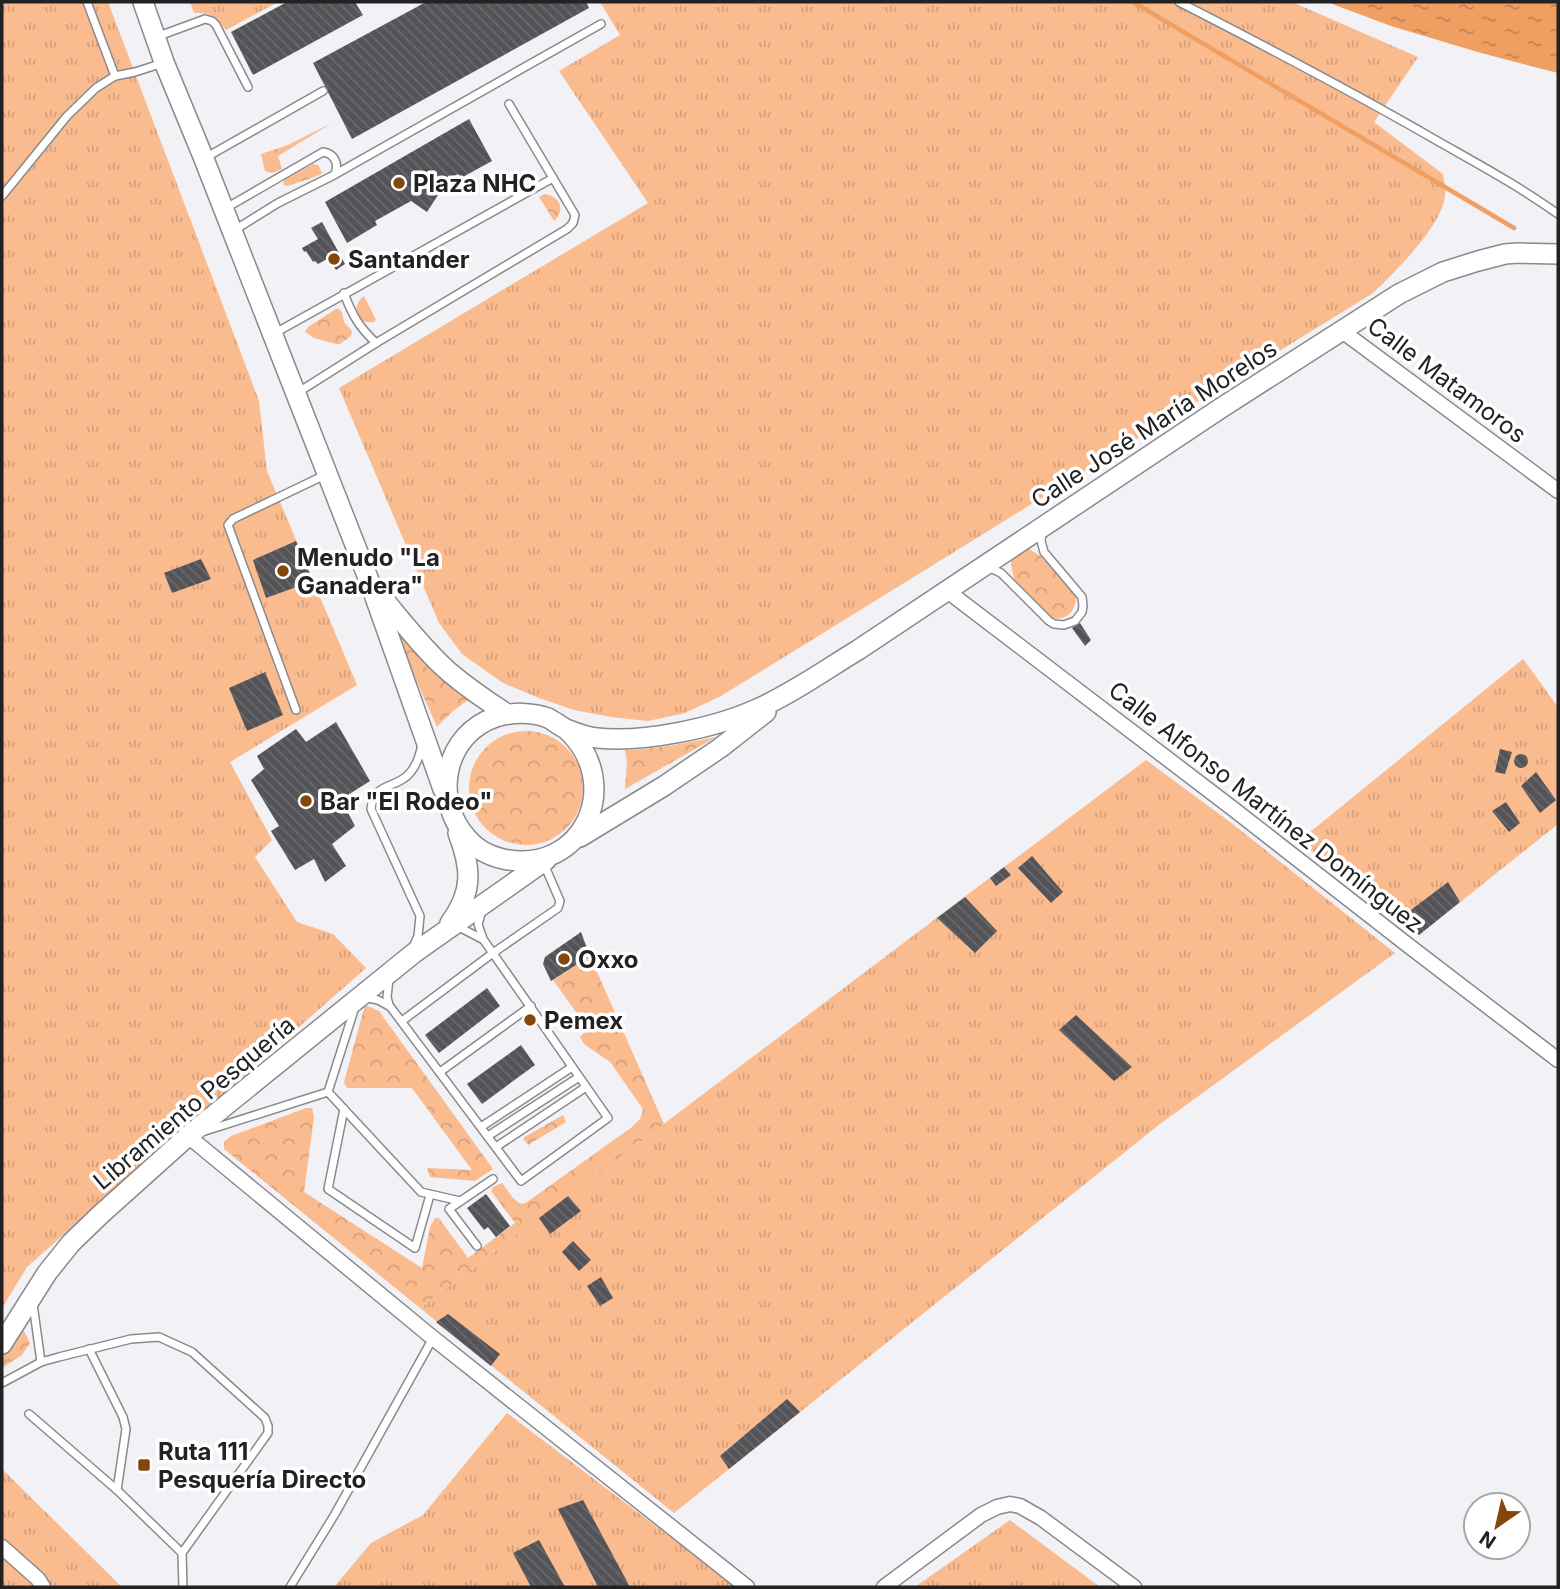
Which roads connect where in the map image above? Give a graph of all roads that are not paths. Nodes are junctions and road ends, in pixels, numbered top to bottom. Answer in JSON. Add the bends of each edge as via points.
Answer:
{"nodes":[{"id":1,"x":88,"y":2,"type":"edge"},
{"id":2,"x":142,"y":2,"type":"edge"},
{"id":3,"x":1179,"y":2,"type":"edge"},
{"id":4,"x":601,"y":24,"type":"dead end"},
{"id":5,"x":156,"y":37,"type":"junction"},
{"id":6,"x":164,"y":62,"type":"junction"},
{"id":7,"x":115,"y":76,"type":"junction"},
{"id":8,"x":248,"y":88,"type":"dead end"},
{"id":9,"x":323,"y":91,"type":"dead end"},
{"id":10,"x":509,"y":104,"type":"dead end"},
{"id":11,"x":204,"y":159,"type":"junction"},
{"id":12,"x":336,"y":162,"type":"junction"},
{"id":13,"x":351,"y":165,"type":"junction"},
{"id":14,"x":334,"y":175,"type":"junction"},
{"id":15,"x":552,"y":178,"type":"junction"},
{"id":16,"x":2,"y":196,"type":"edge"},
{"id":17,"x":224,"y":209,"type":"junction"},
{"id":18,"x":1558,"y":214,"type":"edge"},
{"id":19,"x":232,"y":232,"type":"junction"},
{"id":20,"x":1558,"y":254,"type":"edge"},
{"id":21,"x":344,"y":293,"type":"junction"},
{"id":22,"x":1342,"y":331,"type":"junction"},
{"id":23,"x":272,"y":334,"type":"junction"},
{"id":24,"x":376,"y":344,"type":"junction"},
{"id":25,"x":296,"y":393,"type":"junction"},
{"id":26,"x":328,"y":474,"type":"junction"},
{"id":27,"x":1558,"y":491,"type":"edge"},
{"id":28,"x":1045,"y":525,"type":"junction"},
{"id":29,"x":980,"y":567,"type":"junction"},
{"id":30,"x":370,"y":583,"type":"junction"},
{"id":31,"x":946,"y":590,"type":"junction"},
{"id":32,"x":798,"y":688,"type":"junction"},
{"id":33,"x":296,"y":710,"type":"dead end"},
{"id":34,"x":507,"y":714,"type":"junction"},
{"id":35,"x":566,"y":729,"type":"junction"},
{"id":36,"x":423,"y":732,"type":"junction"},
{"id":37,"x":449,"y":806,"type":"junction"},
{"id":38,"x":565,"y":847,"type":"junction"},
{"id":39,"x":543,"y":862,"type":"junction"},
{"id":40,"x":489,"y":900,"type":"junction"},
{"id":41,"x":443,"y":932,"type":"junction"},
{"id":42,"x":483,"y":939,"type":"junction"},
{"id":43,"x":494,"y":953,"type":"junction"},
{"id":44,"x":395,"y":969,"type":"junction"},
{"id":45,"x":357,"y":999,"type":"junction"},
{"id":46,"x":531,"y":1006,"type":"junction"},
{"id":47,"x":392,"y":1009,"type":"junction"},
{"id":48,"x":402,"y":1021,"type":"junction"},
{"id":49,"x":1558,"y":1060,"type":"edge"},
{"id":50,"x":572,"y":1067,"type":"junction"},
{"id":51,"x":440,"y":1072,"type":"junction"},
{"id":52,"x":579,"y":1077,"type":"junction"},
{"id":53,"x":586,"y":1087,"type":"junction"},
{"id":54,"x":328,"y":1092,"type":"junction"},
{"id":55,"x":344,"y":1110,"type":"junction"},
{"id":56,"x":481,"y":1127,"type":"junction"},
{"id":57,"x":188,"y":1136,"type":"junction"},
{"id":58,"x":488,"y":1136,"type":"junction"},
{"id":59,"x":496,"y":1147,"type":"junction"},
{"id":60,"x":493,"y":1179,"type":"dead end"},
{"id":61,"x":430,"y":1195,"type":"junction"},
{"id":62,"x":460,"y":1201,"type":"junction"},
{"id":63,"x":477,"y":1246,"type":"dead end"},
{"id":64,"x":32,"y":1296,"type":"junction"},
{"id":65,"x":433,"y":1338,"type":"junction"},
{"id":66,"x":2,"y":1344,"type":"edge"},
{"id":67,"x":89,"y":1349,"type":"junction"},
{"id":68,"x":41,"y":1362,"type":"junction"},
{"id":69,"x":2,"y":1383,"type":"edge"},
{"id":70,"x":29,"y":1414,"type":"dead end"},
{"id":71,"x":117,"y":1490,"type":"junction"},
{"id":72,"x":2,"y":1547,"type":"edge"},
{"id":73,"x":182,"y":1553,"type":"junction"},
{"id":74,"x":43,"y":1587,"type":"edge"},
{"id":75,"x":183,"y":1587,"type":"edge"},
{"id":76,"x":290,"y":1587,"type":"edge"},
{"id":77,"x":747,"y":1587,"type":"edge"},
{"id":78,"x":884,"y":1587,"type":"edge"},
{"id":79,"x":1134,"y":1587,"type":"edge"}],
"edges":[{"from":1,"to":7,"type":"lane"},
{"from":2,"to":5,"type":"main road"},
{"from":3,"to":18,"type":"lane","via":[[1375,105]]},
{"from":4,"to":13,"type":"lane"},
{"from":5,"to":6,"type":"main road"},
{"from":5,"to":8,"type":"lane","via":[[205,19],[212,21]]},
{"from":6,"to":7,"type":"lane"},
{"from":6,"to":11,"type":"main road"},
{"from":7,"to":16,"type":"lane","via":[[67,116]]},
{"from":9,"to":11,"type":"lane"},
{"from":10,"to":15,"type":"lane"},
{"from":11,"to":17,"type":"main road"},
{"from":12,"to":13,"type":"lane"},
{"from":12,"to":14,"type":"lane"},
{"from":12,"to":17,"type":"lane","via":[[327,153],[319,154]]},
{"from":13,"to":14,"type":"lane"},
{"from":14,"to":19,"type":"lane"},
{"from":15,"to":21,"type":"lane"},
{"from":15,"to":24,"type":"lane","via":[[575,215],[570,227]]},
{"from":17,"to":19,"type":"main road"},
{"from":19,"to":23,"type":"main road"},
{"from":20,"to":22,"type":"main road","name":"Calle José María Morelos","via":[[1504,254],[1443,272]]},
{"from":21,"to":23,"type":"lane"},
{"from":21,"to":24,"type":"lane","via":[[360,328]]},
{"from":22,"to":27,"type":"street","name":"Calle Matamoros"},
{"from":22,"to":28,"type":"main road","name":"Calle José María Morelos"},
{"from":23,"to":25,"type":"main road"},
{"from":24,"to":25,"type":"lane"},
{"from":25,"to":26,"type":"main road"},
{"from":26,"to":30,"type":"main road"},
{"from":26,"to":33,"type":"lane","via":[[228,525]]},
{"from":28,"to":29,"type":"main road","name":"Calle José María Morelos"},
{"from":28,"to":29,"type":"lane","via":[[1041,547],[1082,597],[1082,612],[1072,623],[1051,622],[1001,573]]},
{"from":29,"to":31,"type":"main road","name":"Calle José María Morelos"},
{"from":30,"to":34,"type":"main road","via":[[442,665]]},
{"from":30,"to":36,"type":"main road"},
{"from":31,"to":32,"type":"main road","name":"Calle José María Morelos"},
{"from":31,"to":49,"type":"street","name":"Calle Alfonso Martínez Domínguez"},
{"from":32,"to":35,"type":"main road","via":[[757,709],[665,735],[598,738]]},
{"from":32,"to":38,"type":"main road","via":[[720,748]]},
{"from":34,"to":35,"type":"main road","via":[[548,718]]},
{"from":34,"to":37,"type":"main road","via":[[480,724],[452,756],[446,784]]},
{"from":35,"to":38,"type":"main road","via":[[589,757],[595,792],[584,826]]},
{"from":36,"to":37,"type":"main road"},
{"from":36,"to":44,"type":"lane","via":[[410,773],[380,790],[371,809],[420,916],[418,936]]},
{"from":37,"to":38,"type":"main road","via":[[469,841],[497,858],[530,861]]},
{"from":37,"to":41,"type":"main road","via":[[469,875],[458,910]]},
{"from":38,"to":39,"type":"main road"},
{"from":39,"to":40,"type":"main road"},
{"from":39,"to":43,"type":"lane","via":[[560,905]]},
{"from":40,"to":41,"type":"main road"},
{"from":40,"to":42,"type":"lane","via":[[479,920]]},
{"from":41,"to":42,"type":"lane","via":[[461,927]]},
{"from":41,"to":44,"type":"main road","name":"Libramiento Pesquería"},
{"from":42,"to":43,"type":"lane"},
{"from":43,"to":46,"type":"lane"},
{"from":43,"to":48,"type":"lane"},
{"from":44,"to":45,"type":"main road","name":"Libramiento Pesquería"},
{"from":44,"to":47,"type":"lane","via":[[387,985]]},
{"from":45,"to":47,"type":"lane","via":[[378,1000]]},
{"from":45,"to":54,"type":"lane"},
{"from":45,"to":57,"type":"main road","name":"Libramiento Pesquería"},
{"from":46,"to":50,"type":"lane"},
{"from":46,"to":51,"type":"lane"},
{"from":47,"to":48,"type":"lane"},
{"from":48,"to":51,"type":"lane"},
{"from":50,"to":52,"type":"lane"},
{"from":50,"to":56,"type":"lane"},
{"from":51,"to":56,"type":"lane"},
{"from":52,"to":53,"type":"lane"},
{"from":52,"to":58,"type":"lane"},
{"from":53,"to":59,"type":"lane"},
{"from":53,"to":59,"type":"lane","via":[[608,1118],[521,1181]]},
{"from":54,"to":55,"type":"lane"},
{"from":54,"to":57,"type":"lane"},
{"from":55,"to":61,"type":"lane","via":[[421,1192]]},
{"from":55,"to":61,"type":"lane","via":[[328,1189],[415,1248]]},
{"from":56,"to":58,"type":"lane"},
{"from":57,"to":64,"type":"main road","name":"Libramiento Pesquería","via":[[71,1243]]},
{"from":57,"to":65,"type":"street"},
{"from":58,"to":59,"type":"lane"},
{"from":60,"to":62,"type":"lane"},
{"from":61,"to":62,"type":"lane"},
{"from":62,"to":63,"type":"lane","via":[[449,1209]]},
{"from":64,"to":66,"type":"main road","name":"Libramiento Pesquería"},
{"from":64,"to":68,"type":"lane"},
{"from":65,"to":76,"type":"lane"},
{"from":65,"to":77,"type":"street"},
{"from":67,"to":68,"type":"lane"},
{"from":67,"to":71,"type":"lane","via":[[126,1429]]},
{"from":67,"to":73,"type":"lane","via":[[159,1337],[192,1352],[265,1419],[268,1433]]},
{"from":68,"to":69,"type":"lane"},
{"from":70,"to":71,"type":"lane"},
{"from":71,"to":73,"type":"lane"},
{"from":72,"to":74,"type":"street"},
{"from":73,"to":75,"type":"lane"},
{"from":78,"to":79,"type":"street","via":[[981,1515],[1010,1504],[1041,1518]]}]}
